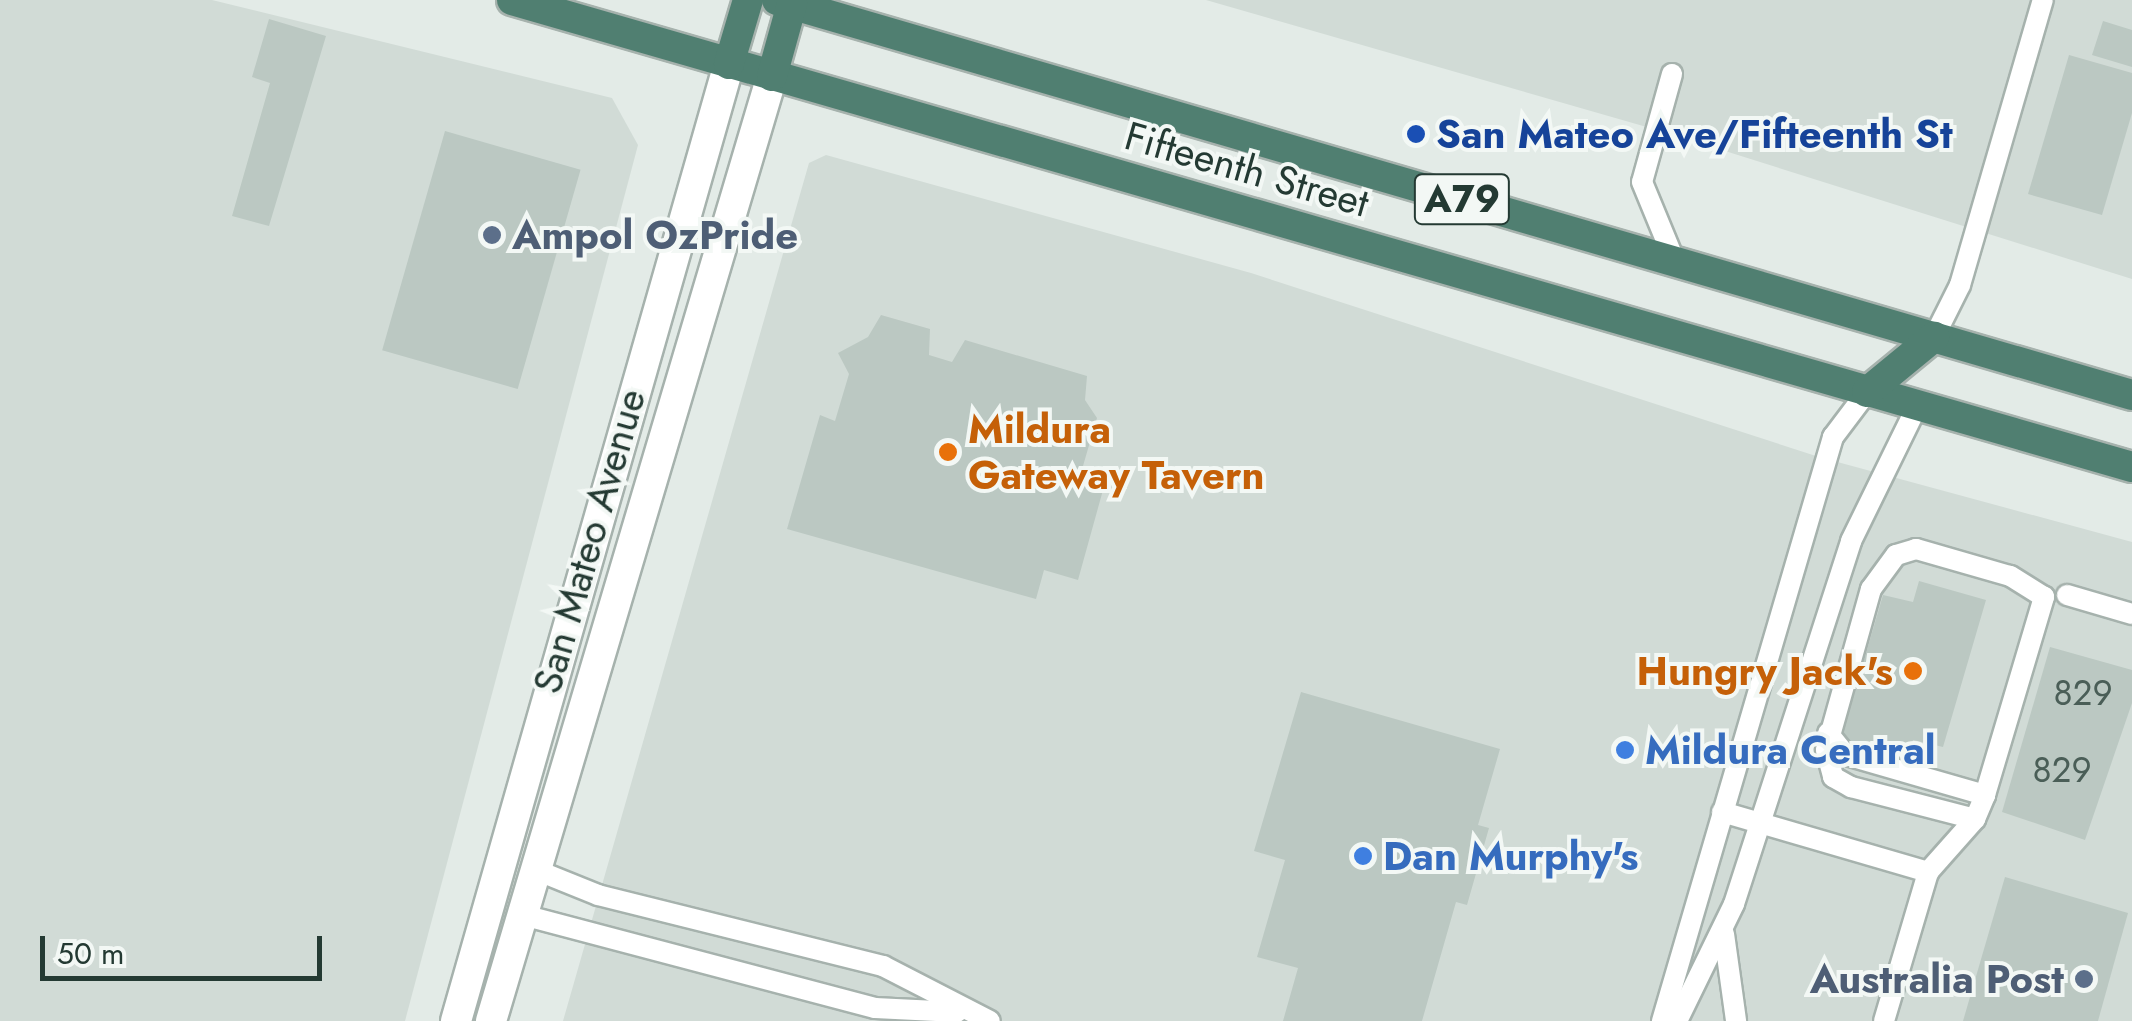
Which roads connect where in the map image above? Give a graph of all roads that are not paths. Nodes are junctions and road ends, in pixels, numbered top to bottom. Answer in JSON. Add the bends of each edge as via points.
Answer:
{"nodes":[{"id":1,"x":512,"y":0,"type":"edge"},
{"id":2,"x":748,"y":0,"type":"edge"},
{"id":3,"x":2043,"y":0,"type":"edge"},
{"id":4,"x":787,"y":1,"type":"edge"},
{"id":5,"x":729,"y":64,"type":"junction"},
{"id":6,"x":1672,"y":74,"type":"dead end"},
{"id":7,"x":772,"y":76,"type":"junction"},
{"id":8,"x":1675,"y":262,"type":"junction"},
{"id":9,"x":1934,"y":337,"type":"junction"},
{"id":10,"x":1867,"y":392,"type":"junction"},
{"id":11,"x":2132,"y":395,"type":"edge"},
{"id":12,"x":1917,"y":406,"type":"junction"},
{"id":13,"x":2132,"y":467,"type":"edge"},
{"id":14,"x":2067,"y":595,"type":"dead end"},
{"id":15,"x":2132,"y":614,"type":"edge"},
{"id":16,"x":1828,"y":730,"type":"junction"},
{"id":17,"x":1986,"y":794,"type":"junction"},
{"id":18,"x":1722,"y":812,"type":"junction"},
{"id":19,"x":1976,"y":820,"type":"junction"},
{"id":20,"x":1761,"y":825,"type":"junction"},
{"id":21,"x":536,"y":870,"type":"junction"},
{"id":22,"x":1928,"y":872,"type":"junction"},
{"id":23,"x":522,"y":914,"type":"junction"},
{"id":24,"x":1724,"y":927,"type":"junction"},
{"id":25,"x":963,"y":1017,"type":"edge"},
{"id":26,"x":456,"y":1021,"type":"edge"},
{"id":27,"x":492,"y":1021,"type":"edge"},
{"id":28,"x":990,"y":1021,"type":"edge"},
{"id":29,"x":1662,"y":1021,"type":"edge"},
{"id":30,"x":1677,"y":1021,"type":"edge"},
{"id":31,"x":1736,"y":1021,"type":"edge"},
{"id":32,"x":1884,"y":1021,"type":"edge"}],
"edges":[{"from":1,"to":5,"type":"highway","name":"Fifteenth Street","number":"A79"},
{"from":2,"to":5,"type":"highway"},
{"from":3,"to":9,"type":"lane","via":[[1960,285]]},
{"from":4,"to":7,"type":"highway"},
{"from":4,"to":8,"type":"highway","name":"Fifteenth Street","number":"A79"},
{"from":5,"to":7,"type":"highway","name":"Fifteenth Street","number":"A79"},
{"from":5,"to":26,"type":"street","name":"San Mateo Avenue"},
{"from":6,"to":8,"type":"lane","via":[[1642,182]]},
{"from":7,"to":10,"type":"highway","name":"Fifteenth Street","number":"A79"},
{"from":7,"to":21,"type":"street","name":"San Mateo Avenue"},
{"from":8,"to":9,"type":"highway","name":"Fifteenth Street","number":"A79"},
{"from":9,"to":10,"type":"highway"},
{"from":9,"to":11,"type":"highway","name":"Fifteenth Street","number":"A79"},
{"from":9,"to":12,"type":"highway"},
{"from":10,"to":12,"type":"highway","name":"Fifteenth Street","number":"A79"},
{"from":10,"to":18,"type":"lane","via":[[1833,437]]},
{"from":12,"to":13,"type":"highway","name":"Fifteenth Street","number":"A79"},
{"from":12,"to":20,"type":"lane","via":[[1808,656]]},
{"from":14,"to":15,"type":"lane"},
{"from":16,"to":17,"type":"lane","via":[[1846,755]]},
{"from":16,"to":17,"type":"lane","via":[[1871,589],[1896,555],[1916,549],[2010,576],[2044,597]]},
{"from":16,"to":19,"type":"lane","via":[[1833,777]]},
{"from":17,"to":19,"type":"lane"},
{"from":18,"to":20,"type":"lane"},
{"from":18,"to":29,"type":"lane"},
{"from":19,"to":22,"type":"lane"},
{"from":20,"to":22,"type":"lane"},
{"from":20,"to":24,"type":"lane"},
{"from":21,"to":23,"type":"street","name":"San Mateo Avenue"},
{"from":21,"to":25,"type":"lane","via":[[598,895],[882,966]]},
{"from":22,"to":32,"type":"lane"},
{"from":23,"to":25,"type":"lane","via":[[875,1008]]},
{"from":23,"to":27,"type":"street","name":"San Mateo Avenue"},
{"from":24,"to":30,"type":"lane"},
{"from":24,"to":31,"type":"lane"},
{"from":25,"to":28,"type":"lane"}]}
